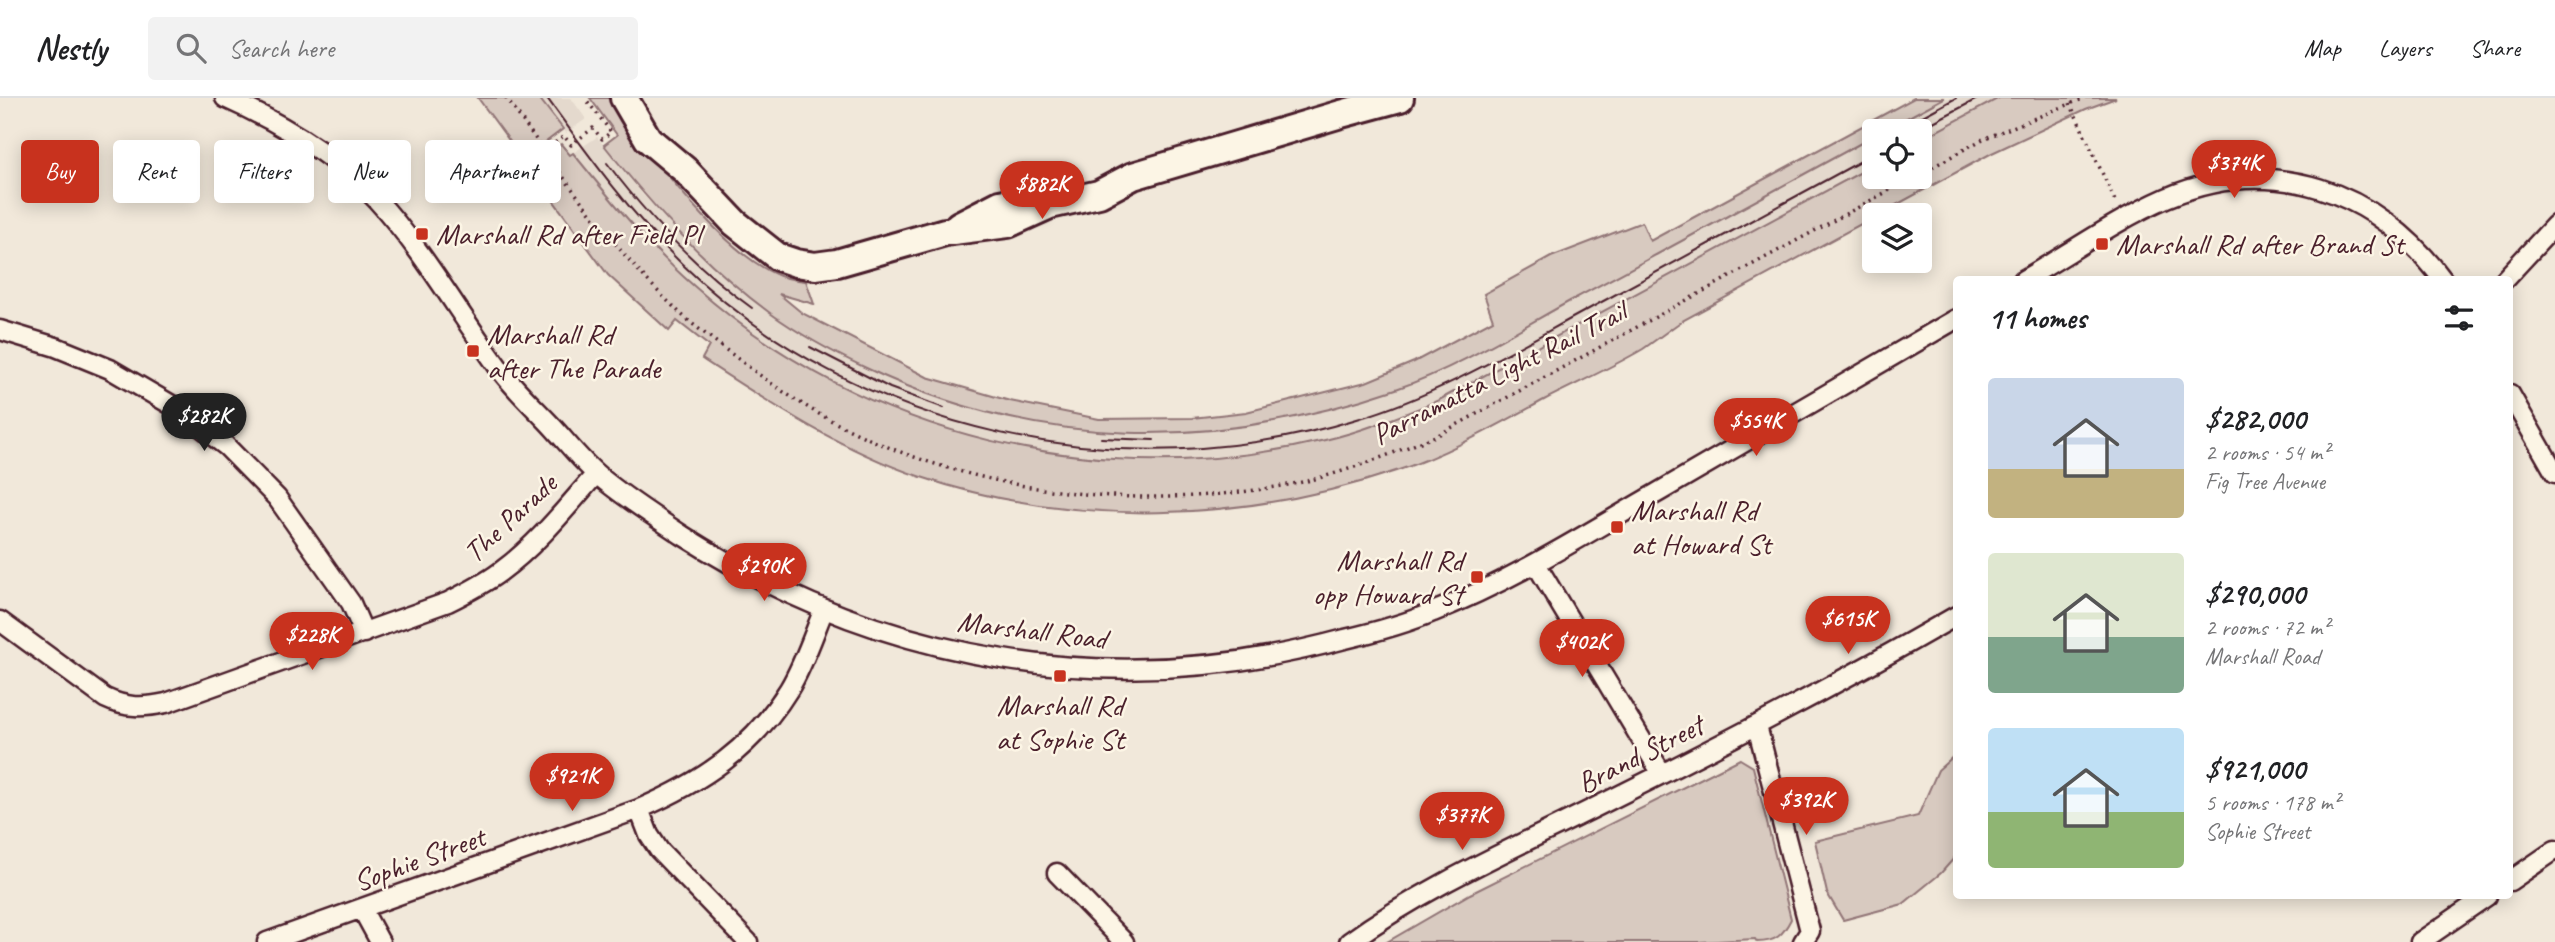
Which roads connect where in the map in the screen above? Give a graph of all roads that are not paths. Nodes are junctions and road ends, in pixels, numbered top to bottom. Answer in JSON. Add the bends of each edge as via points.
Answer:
{"nodes":[{"id":1,"x":225,"y":98,"type":"edge"},
{"id":2,"x":624,"y":98,"type":"edge"},
{"id":3,"x":639,"y":98,"type":"edge"},
{"id":4,"x":1400,"y":98,"type":"edge"},
{"id":5,"x":685,"y":170,"type":"junction"},
{"id":6,"x":2555,"y":225,"type":"edge"},
{"id":7,"x":2030,"y":276,"type":"edge"},
{"id":8,"x":2440,"y":276,"type":"edge"},
{"id":9,"x":2508,"y":276,"type":"edge"},
{"id":10,"x":1953,"y":320,"type":"edge"},
{"id":11,"x":0,"y":330,"type":"edge"},
{"id":12,"x":2513,"y":399,"type":"edge"},
{"id":13,"x":2555,"y":473,"type":"edge"},
{"id":14,"x":596,"y":474,"type":"junction"},
{"id":15,"x":1536,"y":564,"type":"junction"},
{"id":16,"x":824,"y":609,"type":"junction"},
{"id":17,"x":1953,"y":618,"type":"edge"},
{"id":18,"x":0,"y":621,"type":"edge"},
{"id":19,"x":364,"y":633,"type":"junction"},
{"id":20,"x":1757,"y":726,"type":"junction"},
{"id":21,"x":1662,"y":774,"type":"junction"},
{"id":22,"x":639,"y":809,"type":"junction"},
{"id":23,"x":2555,"y":850,"type":"edge"},
{"id":24,"x":1057,"y":873,"type":"dead end"},
{"id":25,"x":2513,"y":879,"type":"edge"},
{"id":26,"x":2483,"y":899,"type":"edge"},
{"id":27,"x":362,"y":909,"type":"junction"},
{"id":28,"x":267,"y":942,"type":"edge"},
{"id":29,"x":380,"y":942,"type":"edge"},
{"id":30,"x":748,"y":942,"type":"edge"},
{"id":31,"x":1124,"y":942,"type":"edge"},
{"id":32,"x":1349,"y":942,"type":"edge"},
{"id":33,"x":1803,"y":942,"type":"edge"},
{"id":34,"x":2420,"y":942,"type":"edge"}],
"edges":[{"from":1,"to":14,"type":"street","name":"Marshall Road","via":[[329,156],[376,199],[500,371]]},
{"from":2,"to":5,"type":"main road","via":[[648,139]]},
{"from":3,"to":5,"type":"main road"},
{"from":4,"to":5,"type":"main road","via":[[1133,176],[1100,177],[1040,197],[1000,204],[945,232],[815,266],[778,257],[762,246]]},
{"from":6,"to":9,"type":"street"},
{"from":7,"to":8,"type":"street","via":[[2165,199],[2251,178],[2324,189],[2374,212],[2424,254]]},
{"from":10,"to":15,"type":"street","name":"Marshall Road"},
{"from":11,"to":19,"type":"street","via":[[110,369],[175,407],[226,446],[277,498],[351,603]]},
{"from":12,"to":13,"type":"street"},
{"from":14,"to":16,"type":"street","name":"Marshall Road","via":[[710,552]]},
{"from":14,"to":19,"type":"street","name":"The Parade","via":[[499,573],[448,602]]},
{"from":15,"to":16,"type":"street","name":"Marshall Road","via":[[1431,613],[1381,630],[1276,656],[1172,669],[1026,663],[937,646]]},
{"from":15,"to":21,"type":"street"},
{"from":16,"to":22,"type":"street","name":"Sophie Street","via":[[789,688],[748,741],[706,775]]},
{"from":17,"to":20,"type":"street","name":"Brand Street"},
{"from":18,"to":19,"type":"street","name":"The Parade","via":[[105,698],[135,707],[166,703]]},
{"from":20,"to":21,"type":"street","name":"Brand Street"},
{"from":20,"to":33,"type":"street","via":[[1810,931]]},
{"from":21,"to":32,"type":"street","name":"Brand Street","via":[[1444,883]]},
{"from":22,"to":27,"type":"street","name":"Sophie Street"},
{"from":22,"to":30,"type":"street","via":[[655,844]]},
{"from":23,"to":25,"type":"street"},
{"from":24,"to":31,"type":"street"},
{"from":26,"to":34,"type":"street"},
{"from":27,"to":28,"type":"street","name":"Sophie Street"},
{"from":27,"to":29,"type":"street"}]}
